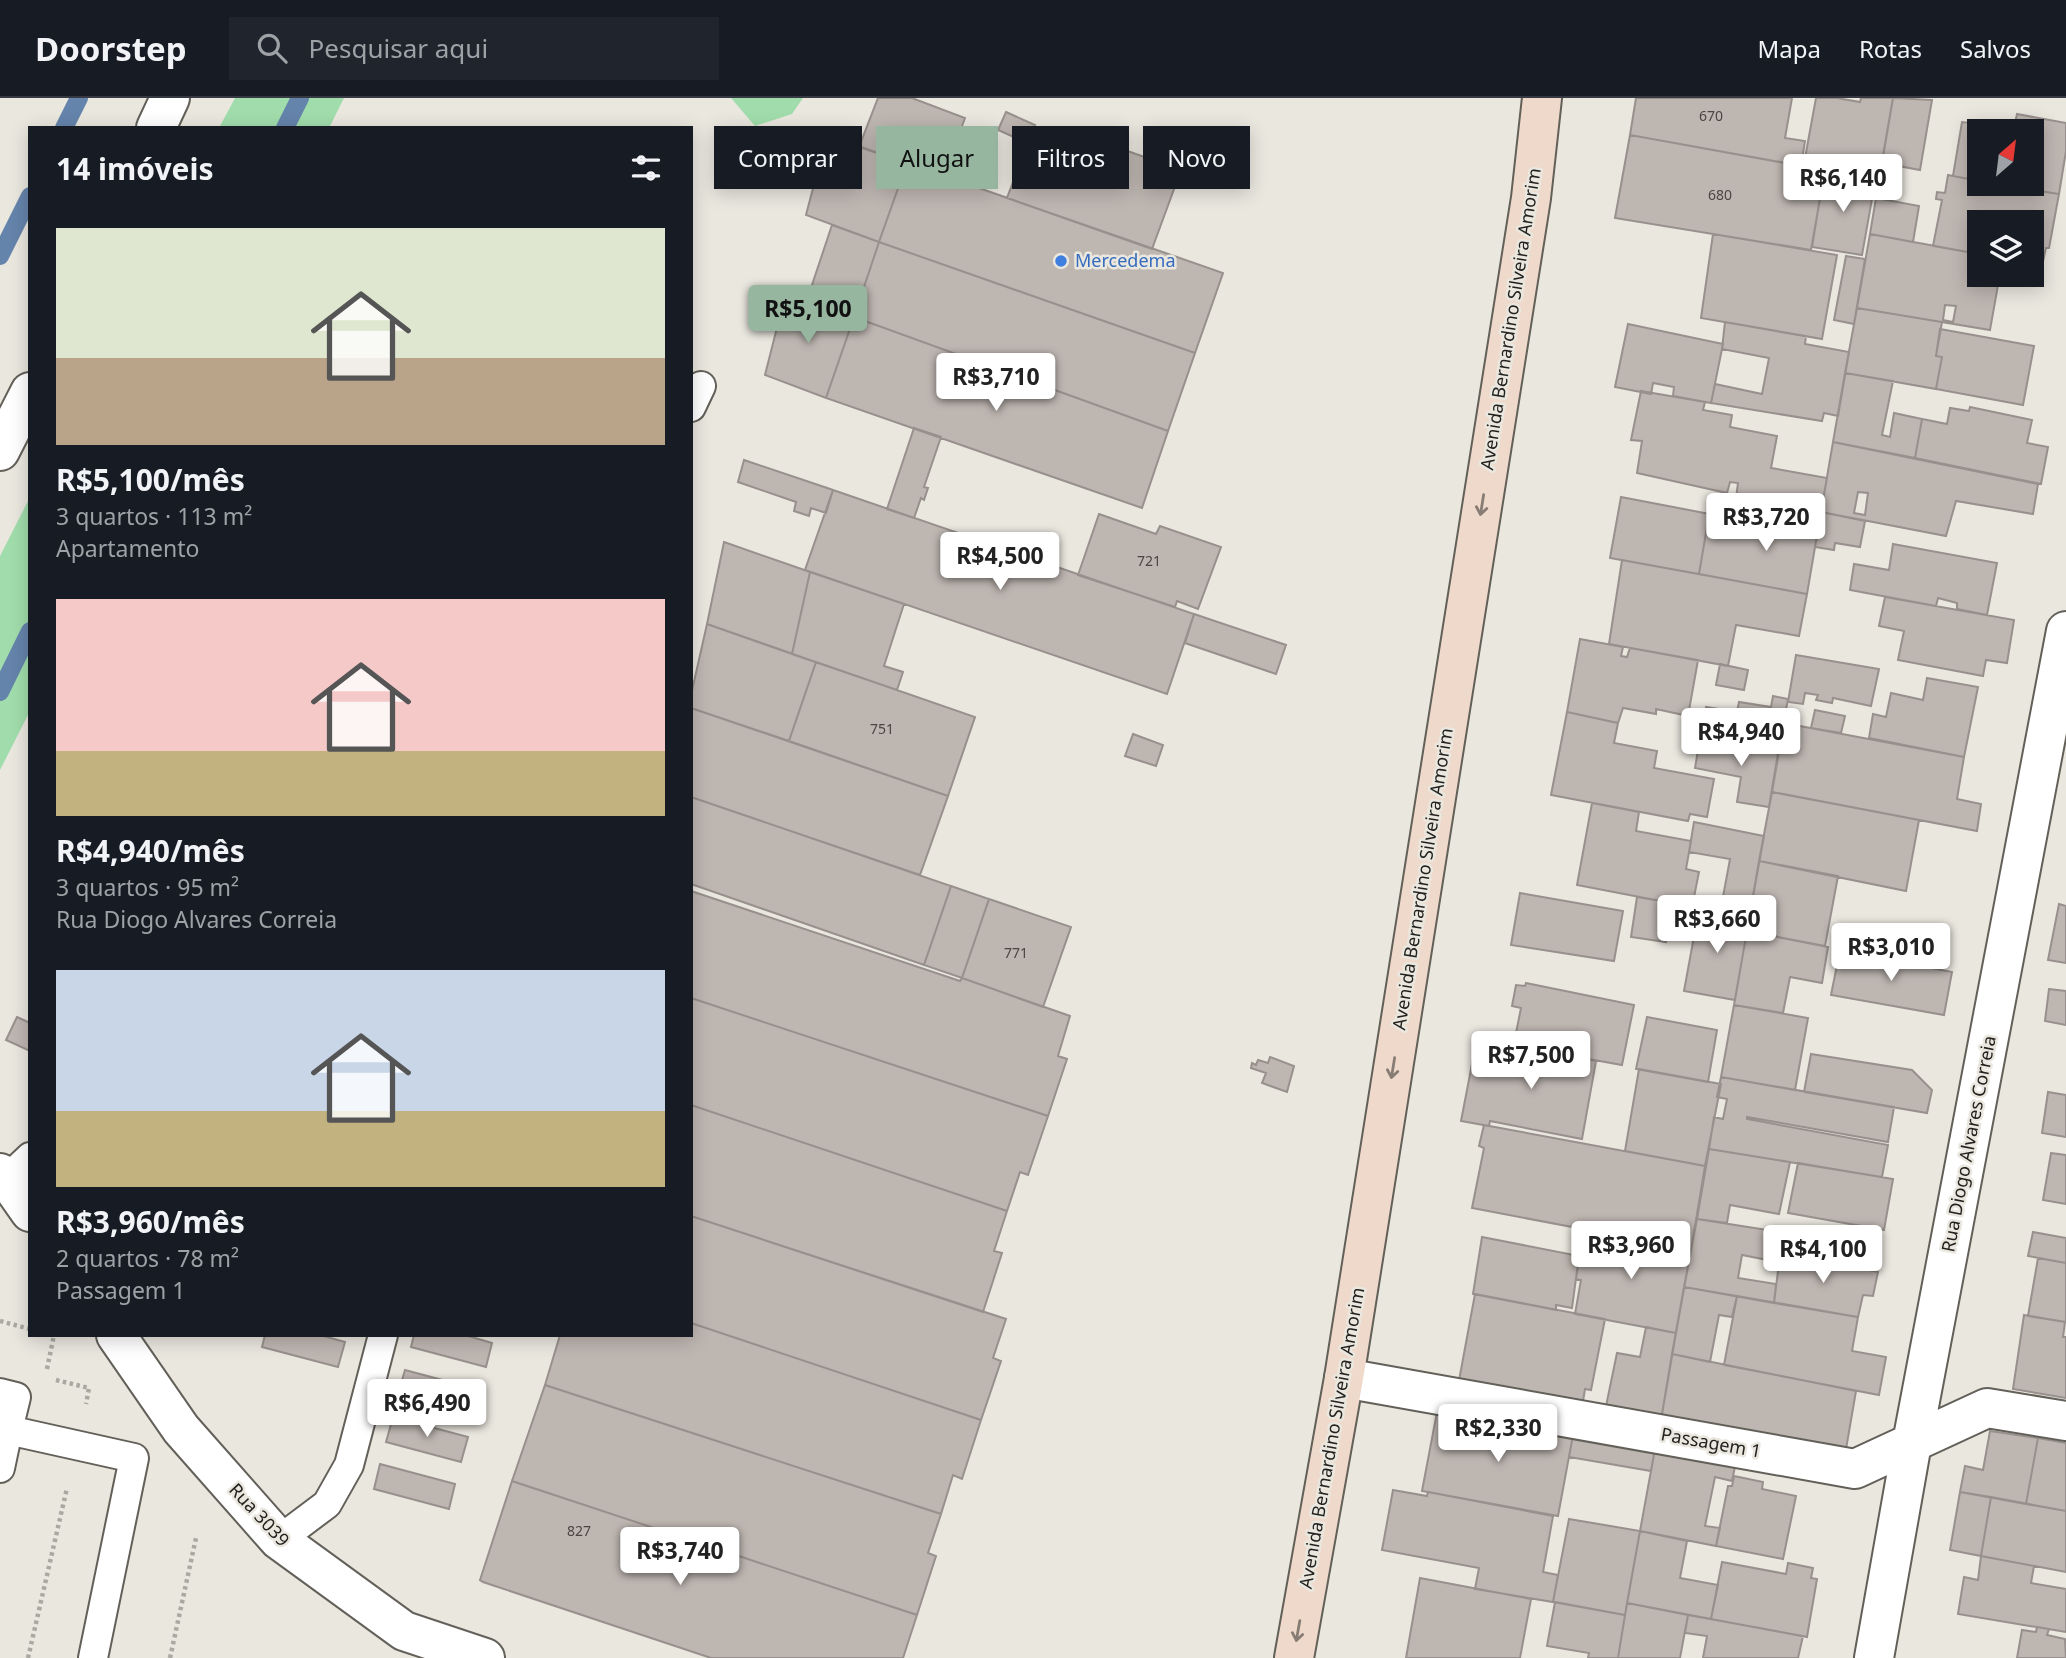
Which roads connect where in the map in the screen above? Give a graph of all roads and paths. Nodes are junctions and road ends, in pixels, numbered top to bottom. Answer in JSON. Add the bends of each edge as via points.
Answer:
{"nodes":[{"id":1,"x":170,"y":98,"type":"edge"},
{"id":2,"x":1542,"y":98,"type":"edge"},
{"id":3,"x":157,"y":126,"type":"edge"},
{"id":4,"x":28,"y":396,"type":"edge"},
{"id":5,"x":0,"y":451,"type":"edge"},
{"id":6,"x":2066,"y":631,"type":"edge"},
{"id":7,"x":12,"y":1170,"type":"edge"},
{"id":8,"x":28,"y":1207,"type":"edge"},
{"id":9,"x":0,"y":1321,"type":"edge"},
{"id":10,"x":28,"y":1328,"type":"edge"},
{"id":11,"x":117,"y":1337,"type":"edge"},
{"id":12,"x":382,"y":1337,"type":"edge"},
{"id":13,"x":1344,"y":1378,"type":"junction"},
{"id":14,"x":0,"y":1393,"type":"edge"},
{"id":15,"x":2066,"y":1421,"type":"edge"},
{"id":16,"x":8,"y":1430,"type":"junction"},
{"id":17,"x":1912,"y":1443,"type":"junction"},
{"id":18,"x":0,"y":1468,"type":"edge"},
{"id":19,"x":196,"y":1538,"type":"dead end"},
{"id":20,"x":279,"y":1541,"type":"junction"},
{"id":21,"x":93,"y":1658,"type":"edge"},
{"id":22,"x":170,"y":1658,"type":"edge"},
{"id":23,"x":485,"y":1658,"type":"edge"},
{"id":24,"x":1294,"y":1658,"type":"edge"},
{"id":25,"x":1874,"y":1658,"type":"edge"}],
"edges":[{"from":1,"to":3,"type":"street"},
{"from":2,"to":13,"type":"main road","name":"Avenida Bernardino Silveira Amorim","one_way":true,"via":[[1527,226]]},
{"from":4,"to":5,"type":"street"},
{"from":6,"to":17,"type":"street","name":"Rua Diogo Alvares Correia"},
{"from":7,"to":8,"type":"street"},
{"from":9,"to":10,"type":"path"},
{"from":11,"to":20,"type":"street","name":"Rua 3039","via":[[181,1429]]},
{"from":12,"to":20,"type":"lane","via":[[349,1465],[327,1504]]},
{"from":13,"to":17,"type":"street","name":"Passagem 1","via":[[1855,1469]]},
{"from":13,"to":24,"type":"main road","name":"Avenida Bernardino Silveira Amorim","one_way":true},
{"from":14,"to":16,"type":"lane","via":[[16,1397]]},
{"from":15,"to":17,"type":"street","name":"Passagem 1","via":[[1987,1408]]},
{"from":16,"to":18,"type":"lane"},
{"from":16,"to":21,"type":"lane","via":[[134,1458]]},
{"from":17,"to":25,"type":"street","name":"Rua Diogo Alvares Correia"},
{"from":19,"to":22,"type":"path"},
{"from":20,"to":23,"type":"street","name":"Rua 3039","via":[[404,1631]]}]}
